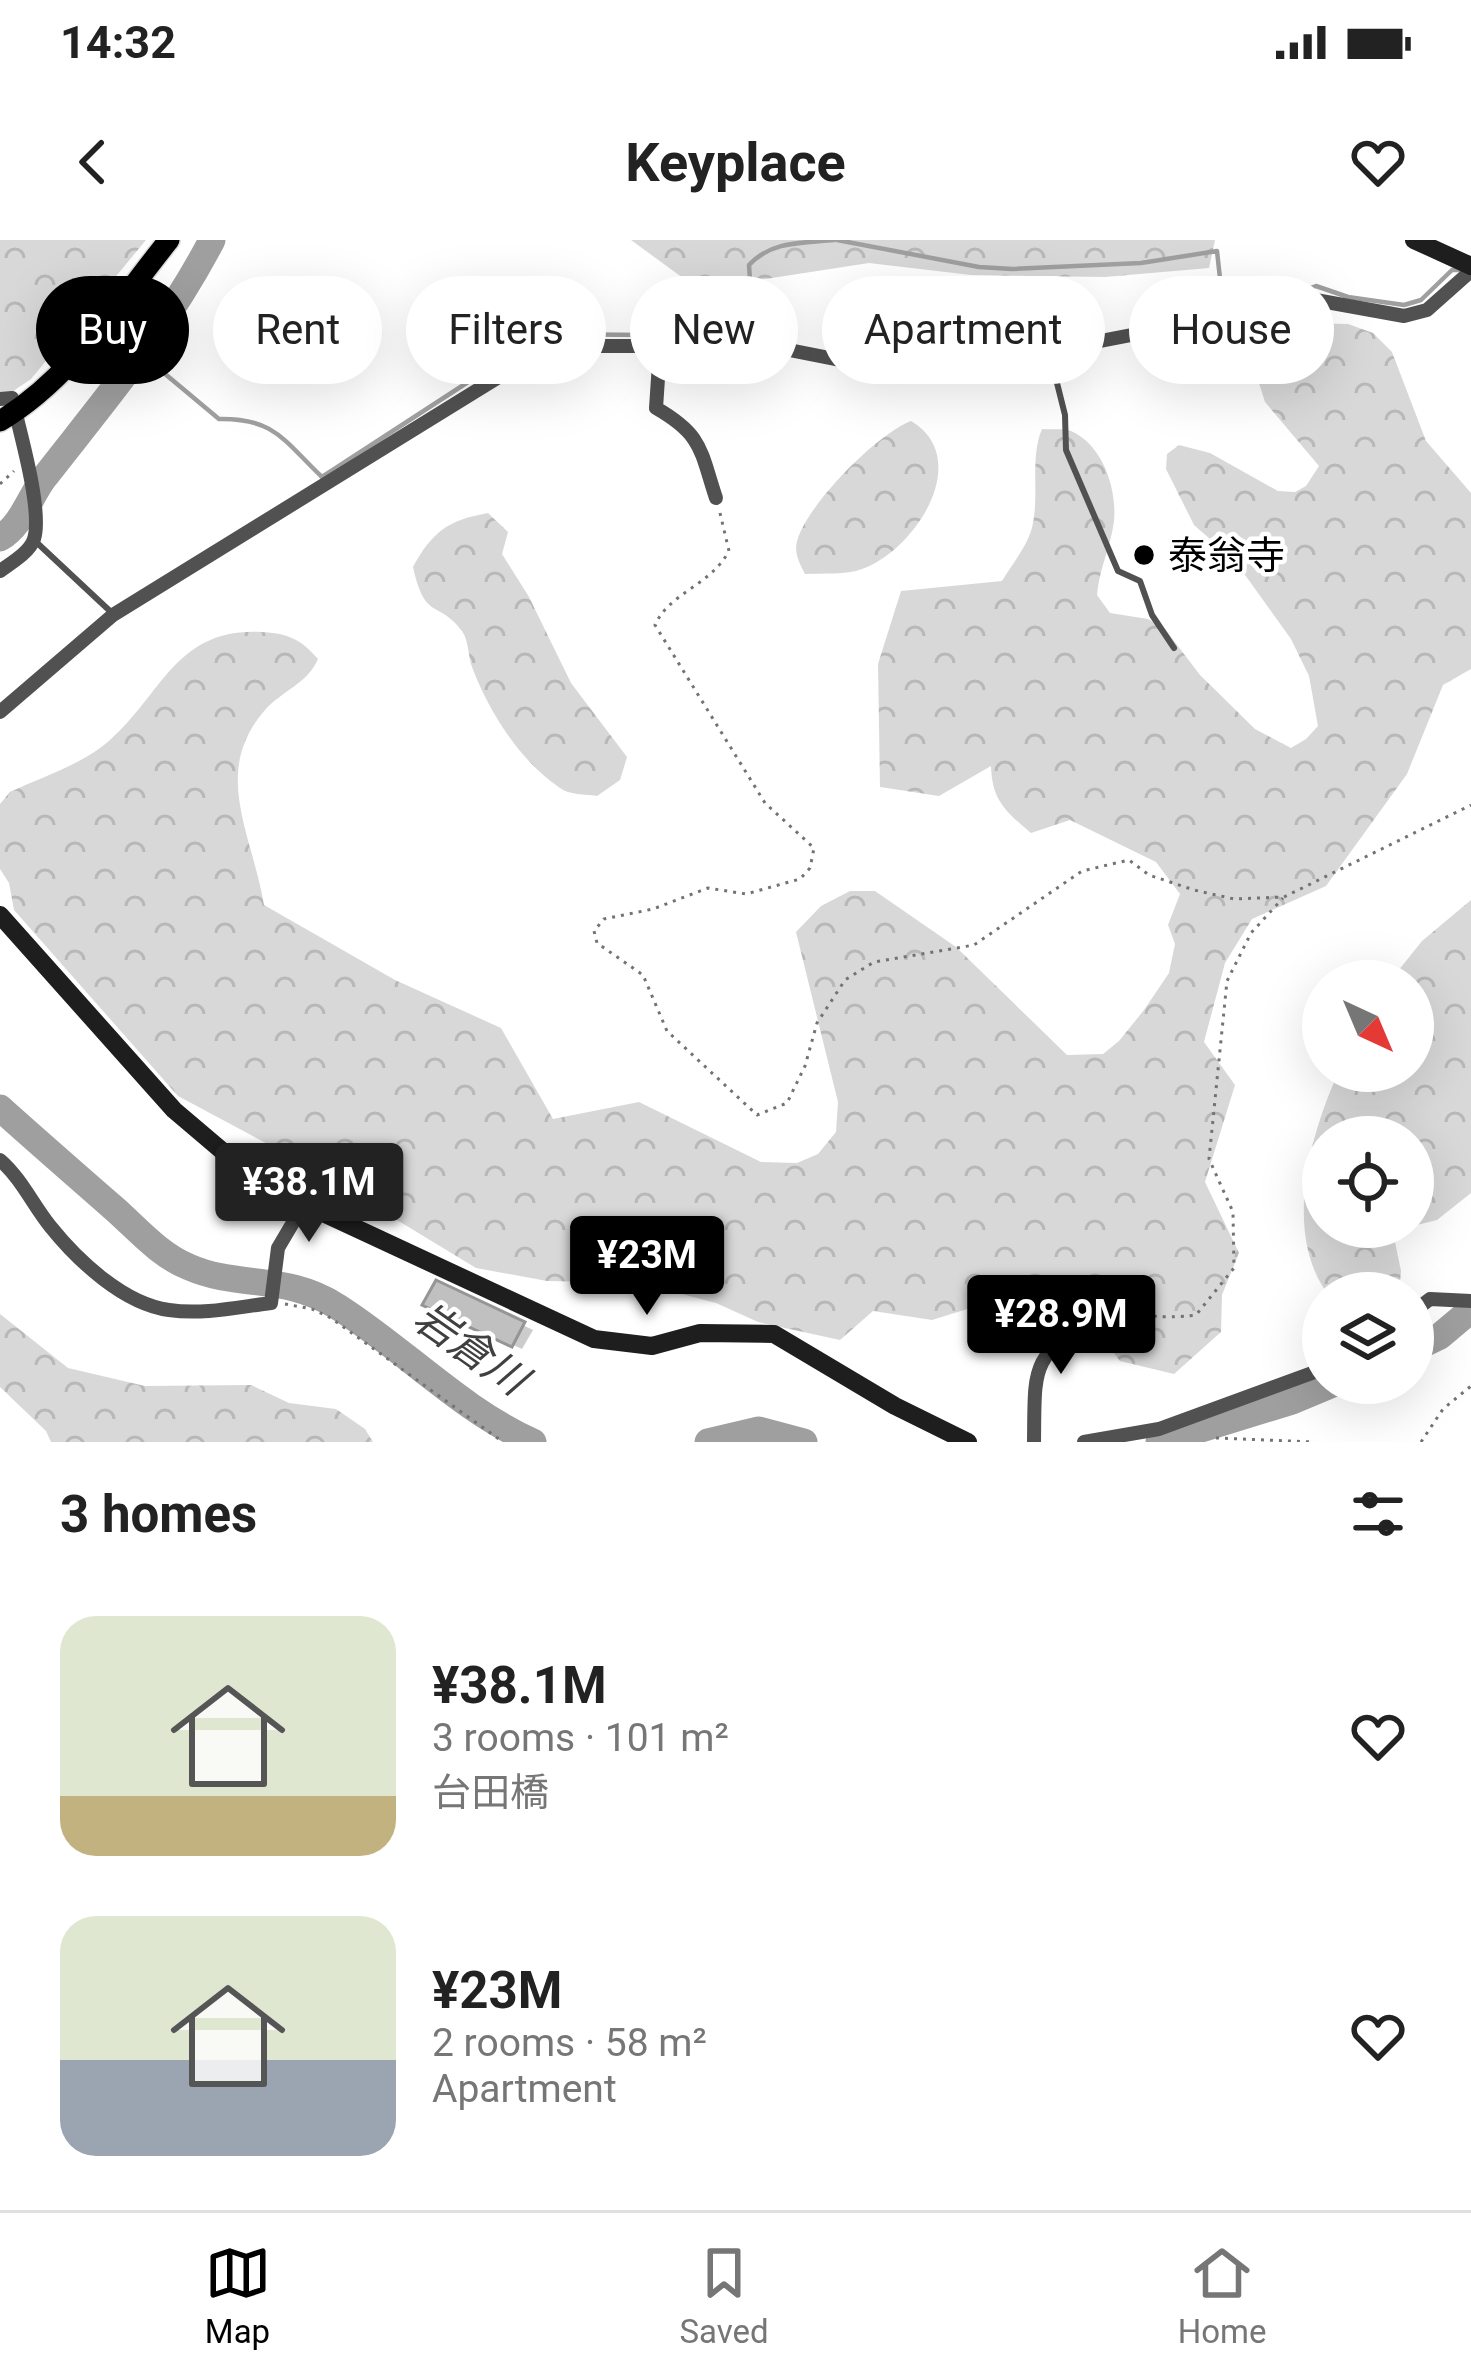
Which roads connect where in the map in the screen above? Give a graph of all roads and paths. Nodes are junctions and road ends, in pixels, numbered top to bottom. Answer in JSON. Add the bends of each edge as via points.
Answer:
{"nodes":[{"id":1,"x":170,"y":240,"type":"edge"},
{"id":2,"x":1414,"y":240,"type":"edge"},
{"id":3,"x":1471,"y":268,"type":"edge"},
{"id":4,"x":630,"y":341,"type":"edge"},
{"id":5,"x":1105,"y":341,"type":"edge"},
{"id":6,"x":658,"y":384,"type":"edge"},
{"id":7,"x":1057,"y":384,"type":"edge"},
{"id":8,"x":5,"y":411,"type":"edge"},
{"id":9,"x":716,"y":498,"type":"joint"},
{"id":10,"x":34,"y":540,"type":"junction"},
{"id":11,"x":0,"y":571,"type":"edge"},
{"id":12,"x":113,"y":615,"type":"junction"},
{"id":13,"x":1174,"y":648,"type":"dead end"},
{"id":14,"x":0,"y":712,"type":"edge"},
{"id":15,"x":1471,"y":805,"type":"edge"},
{"id":16,"x":1284,"y":897,"type":"junction"},
{"id":17,"x":0,"y":915,"type":"edge"},
{"id":18,"x":2,"y":1165,"type":"edge"},
{"id":19,"x":304,"y":1204,"type":"junction"},
{"id":20,"x":272,"y":1298,"type":"junction"},
{"id":21,"x":1434,"y":1299,"type":"edge"},
{"id":22,"x":1468,"y":1300,"type":"edge"},
{"id":23,"x":1096,"y":1314,"type":"joint"},
{"id":24,"x":1302,"y":1377,"type":"edge"},
{"id":25,"x":1471,"y":1386,"type":"edge"},
{"id":26,"x":1216,"y":1438,"type":"dead end"},
{"id":27,"x":503,"y":1442,"type":"edge"},
{"id":28,"x":968,"y":1442,"type":"edge"},
{"id":29,"x":1034,"y":1442,"type":"edge"},
{"id":30,"x":1084,"y":1442,"type":"edge"},
{"id":31,"x":1315,"y":1442,"type":"edge"},
{"id":32,"x":1421,"y":1442,"type":"edge"}],
"edges":[{"from":1,"to":8,"type":"main road","via":[[70,362],[31,402]]},
{"from":2,"to":3,"type":"street"},
{"from":3,"to":5,"type":"street","via":[[1427,310],[1403,316],[1310,299],[1239,324],[1204,321]]},
{"from":4,"to":12,"type":"street","via":[[540,350]]},
{"from":6,"to":9,"type":"street","via":[[656,408],[695,436]]},
{"from":7,"to":13,"type":"lane","via":[[1066,450],[1101,539],[1118,572],[1140,581]]},
{"from":8,"to":10,"type":"street","via":[[29,467]]},
{"from":9,"to":16,"type":"path","via":[[729,551],[718,572],[662,610],[655,625],[766,803],[814,848],[810,868],[800,879],[746,894],[708,888],[604,919],[594,931],[597,943],[643,975],[667,1031],[757,1115],[787,1103],[818,1023],[845,980],[874,962],[974,945],[1082,871],[1129,860],[1194,890]]},
{"from":10,"to":11,"type":"street"},
{"from":10,"to":12,"type":"lane"},
{"from":12,"to":14,"type":"street"},
{"from":15,"to":16,"type":"path"},
{"from":16,"to":23,"type":"path","via":[[1251,933],[1227,981],[1209,1159],[1233,1212],[1234,1268],[1196,1315],[1158,1321]]},
{"from":17,"to":19,"type":"street","via":[[174,1110],[247,1172]]},
{"from":18,"to":20,"type":"street","via":[[52,1229],[136,1299],[200,1311]]},
{"from":19,"to":20,"type":"street","via":[[278,1248]]},
{"from":19,"to":28,"type":"street","via":[[594,1339],[652,1346],[700,1333],[774,1334]]},
{"from":20,"to":27,"type":"path","via":[[331,1318]]},
{"from":21,"to":22,"type":"street"},
{"from":23,"to":29,"type":"street","via":[[1054,1343],[1035,1370]]},
{"from":24,"to":30,"type":"street","via":[[1159,1429]]},
{"from":25,"to":32,"type":"path","via":[[1443,1408]]},
{"from":26,"to":31,"type":"path"}]}
